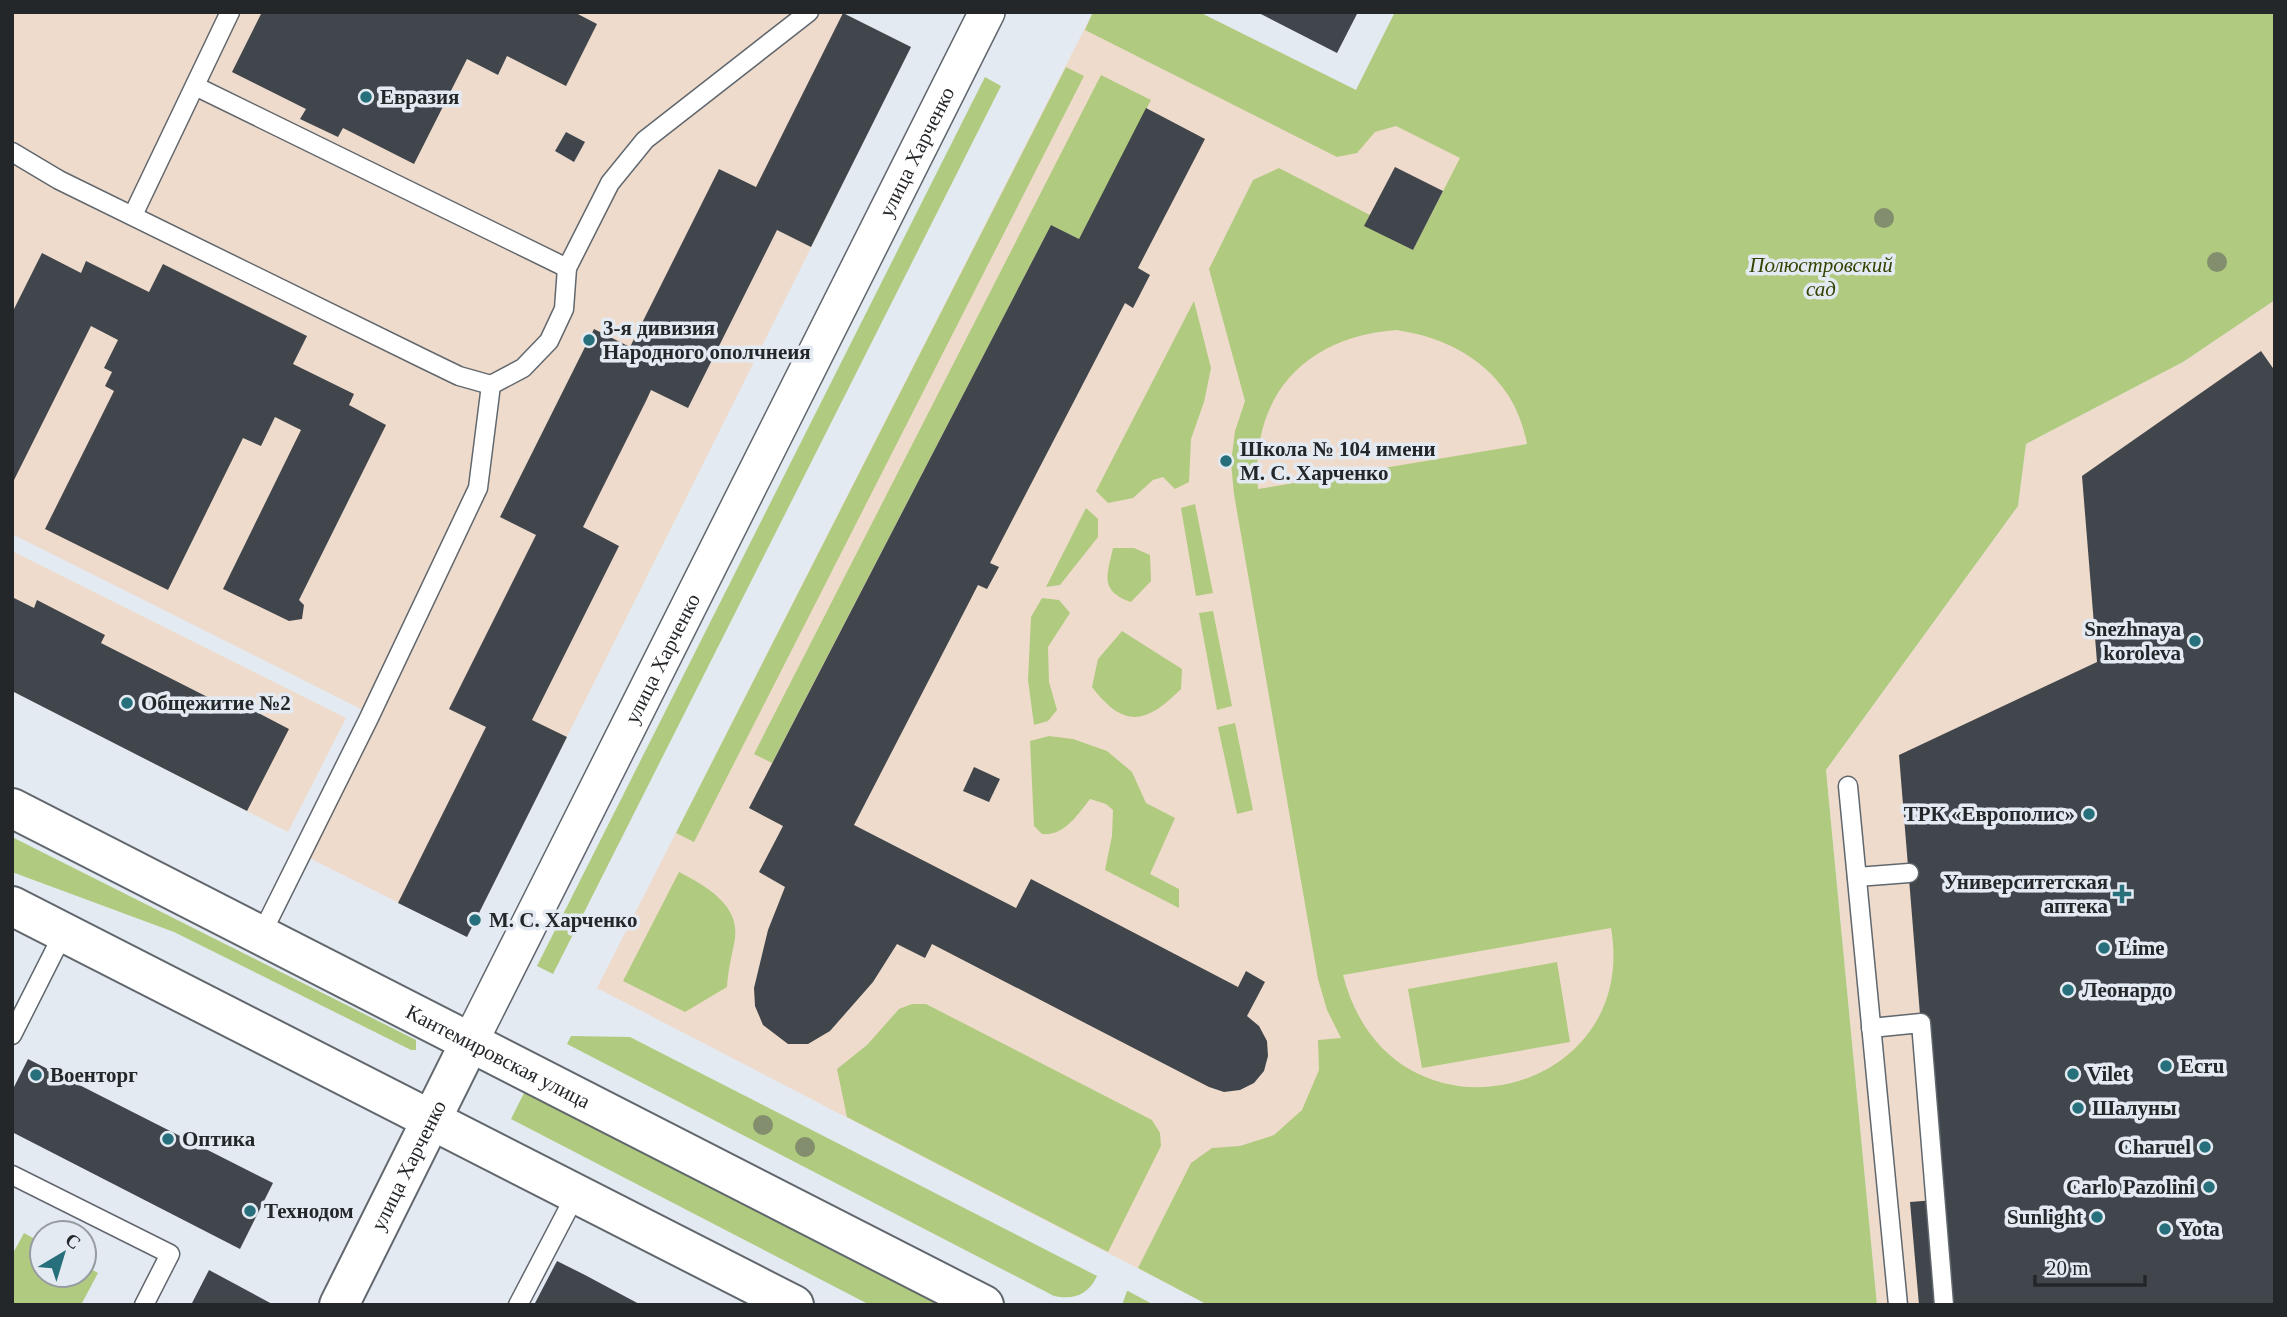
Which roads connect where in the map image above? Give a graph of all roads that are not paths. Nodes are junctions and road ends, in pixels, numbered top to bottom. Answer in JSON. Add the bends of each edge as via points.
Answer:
{"nodes":[{"id":1,"x":230,"y":12,"type":"edge"},
{"id":2,"x":809,"y":12,"type":"edge"},
{"id":3,"x":987,"y":12,"type":"edge"},
{"id":4,"x":195,"y":86,"type":"junction"},
{"id":5,"x":12,"y":152,"type":"edge"},
{"id":6,"x":133,"y":215,"type":"junction"},
{"id":7,"x":567,"y":268,"type":"junction"},
{"id":8,"x":491,"y":385,"type":"junction"},
{"id":9,"x":1848,"y":786,"type":"dead end"},
{"id":10,"x":12,"y":808,"type":"edge"},
{"id":11,"x":1909,"y":873,"type":"dead end"},
{"id":12,"x":1857,"y":877,"type":"junction"},
{"id":13,"x":12,"y":906,"type":"edge"},
{"id":14,"x":64,"y":932,"type":"junction"},
{"id":15,"x":261,"y":935,"type":"junction"},
{"id":16,"x":1871,"y":1028,"type":"junction"},
{"id":17,"x":12,"y":1035,"type":"edge"},
{"id":18,"x":470,"y":1042,"type":"junction"},
{"id":19,"x":431,"y":1120,"type":"junction"},
{"id":20,"x":12,"y":1175,"type":"edge"},
{"id":21,"x":576,"y":1194,"type":"junction"},
{"id":22,"x":144,"y":1305,"type":"edge"},
{"id":23,"x":339,"y":1305,"type":"edge"},
{"id":24,"x":519,"y":1305,"type":"edge"},
{"id":25,"x":794,"y":1305,"type":"edge"},
{"id":26,"x":984,"y":1305,"type":"edge"},
{"id":27,"x":1898,"y":1305,"type":"edge"},
{"id":28,"x":1944,"y":1305,"type":"edge"}],
"edges":[{"from":1,"to":4,"type":"lane"},
{"from":2,"to":7,"type":"lane","via":[[645,140],[610,183]]},
{"from":3,"to":18,"type":"street","name":"улица Харченко"},
{"from":4,"to":6,"type":"lane"},
{"from":4,"to":7,"type":"lane"},
{"from":5,"to":6,"type":"lane"},
{"from":6,"to":8,"type":"lane","via":[[459,376]]},
{"from":7,"to":8,"type":"lane","via":[[565,309],[549,341],[523,368]]},
{"from":8,"to":15,"type":"lane","via":[[478,488]]},
{"from":9,"to":12,"type":"lane"},
{"from":10,"to":15,"type":"main road","name":"Кантемировская улица"},
{"from":11,"to":12,"type":"lane"},
{"from":12,"to":16,"type":"lane"},
{"from":13,"to":14,"type":"main road"},
{"from":14,"to":17,"type":"lane"},
{"from":14,"to":19,"type":"main road"},
{"from":15,"to":18,"type":"main road","name":"Кантемировская улица"},
{"from":16,"to":27,"type":"lane"},
{"from":16,"to":28,"type":"lane","via":[[1921,1023]]},
{"from":18,"to":19,"type":"main road","name":"улица Харченко"},
{"from":18,"to":26,"type":"main road","name":"Кантемировская улица"},
{"from":19,"to":21,"type":"main road"},
{"from":19,"to":23,"type":"main road","name":"улица Харченко"},
{"from":20,"to":22,"type":"lane","via":[[170,1254]]},
{"from":21,"to":24,"type":"lane"},
{"from":21,"to":25,"type":"main road"}]}
